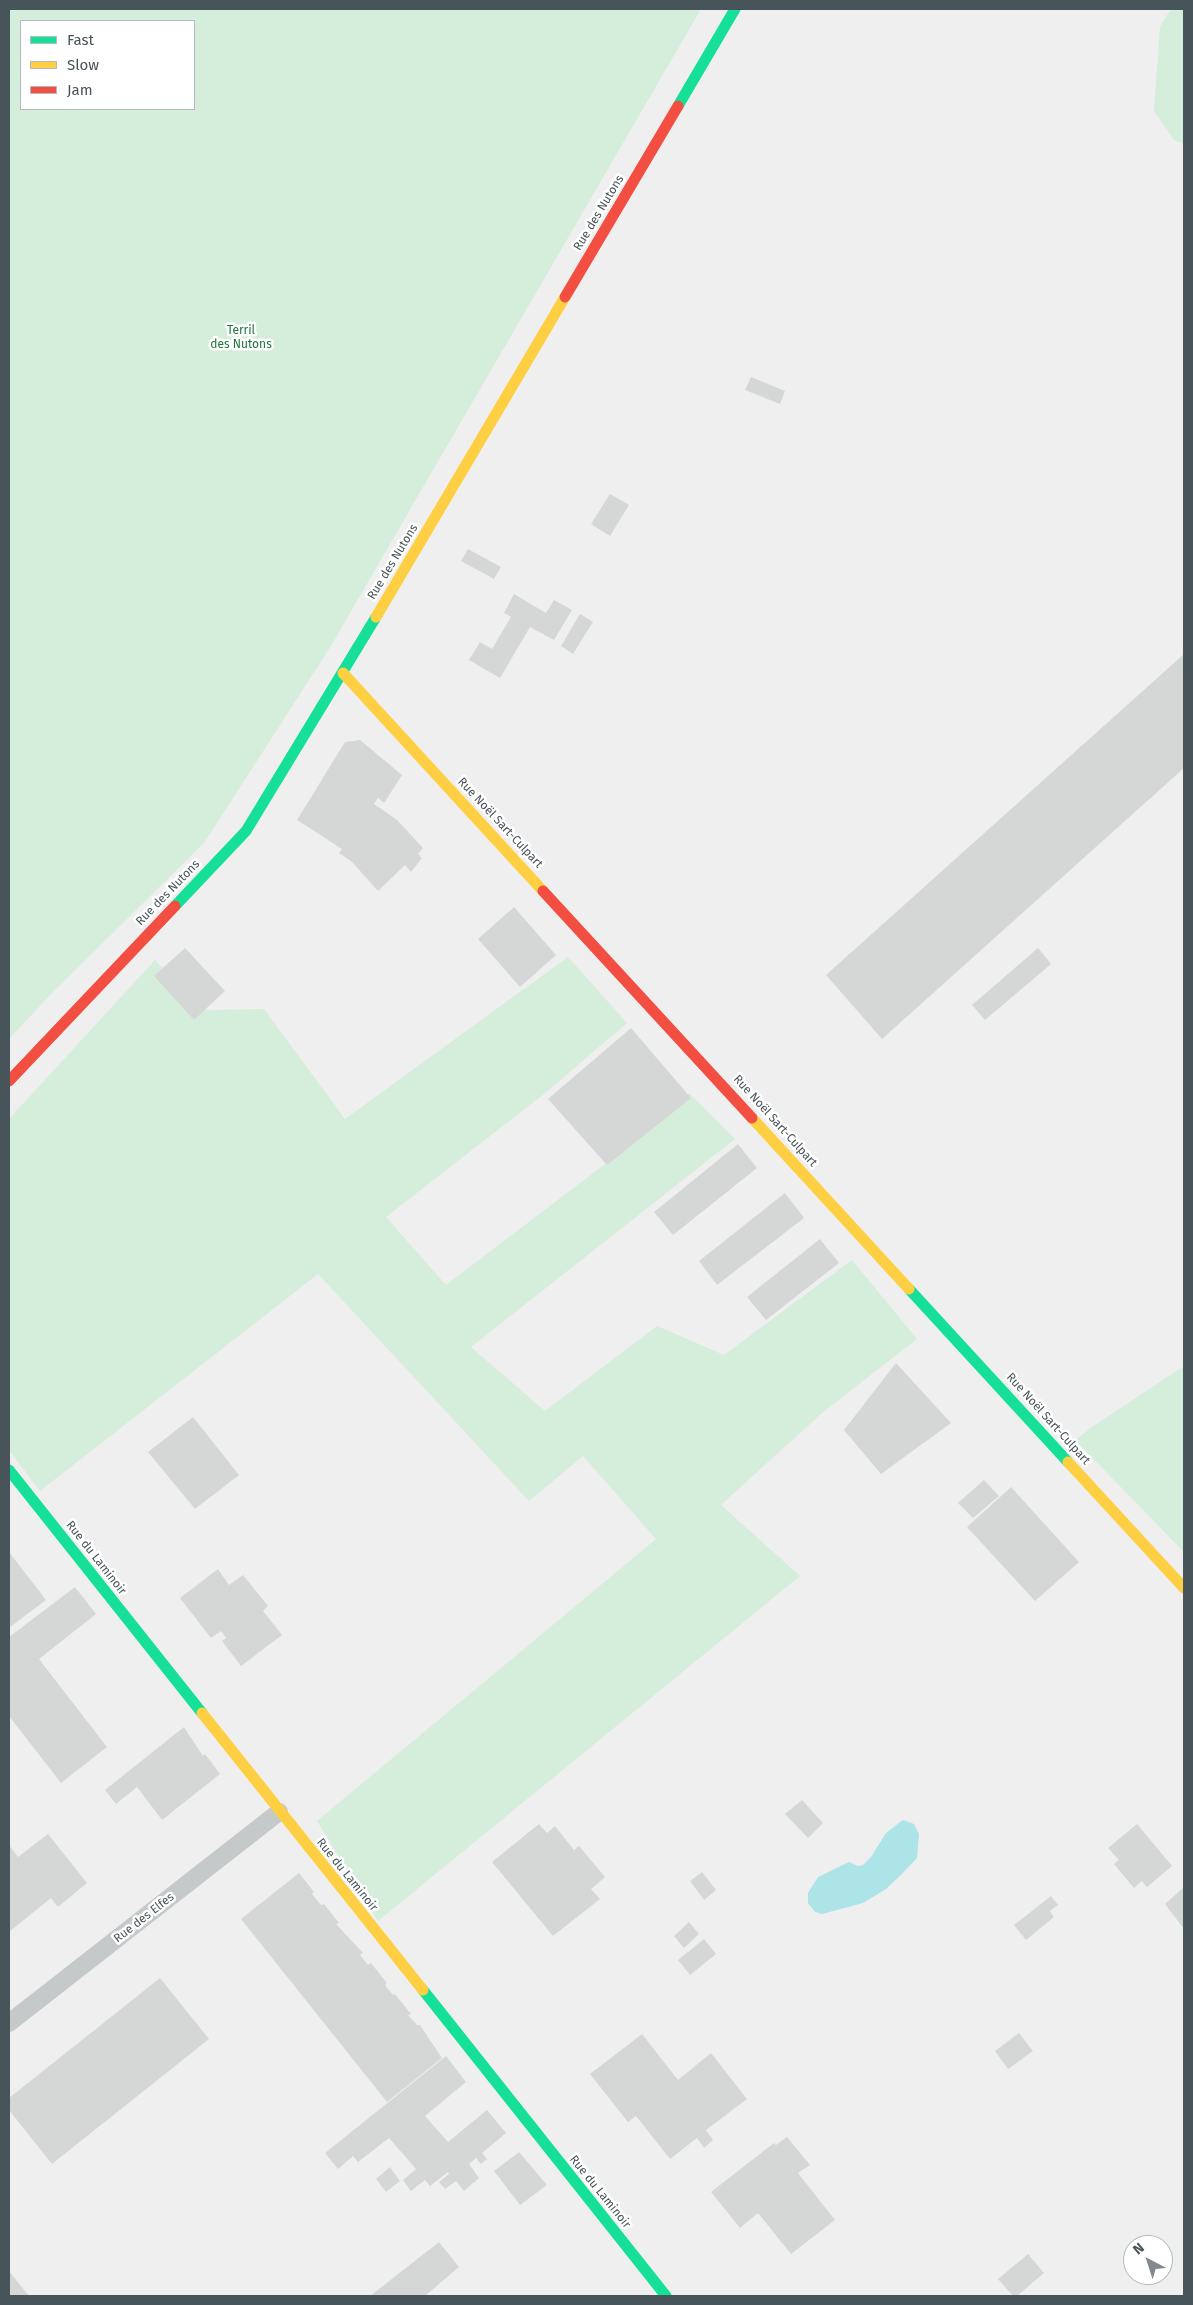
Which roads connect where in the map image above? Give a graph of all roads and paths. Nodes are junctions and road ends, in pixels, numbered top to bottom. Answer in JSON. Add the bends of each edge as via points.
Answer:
{"nodes":[{"id":1,"x":735,"y":9,"type":"edge"},
{"id":2,"x":343,"y":673,"type":"junction"},
{"id":3,"x":9,"y":1081,"type":"edge"},
{"id":4,"x":9,"y":1470,"type":"edge"},
{"id":5,"x":1184,"y":1588,"type":"edge"},
{"id":6,"x":279,"y":1812,"type":"junction"},
{"id":7,"x":9,"y":2023,"type":"edge"},
{"id":8,"x":666,"y":2296,"type":"edge"}],
"edges":[{"from":1,"to":2,"type":"street","name":"Rue des Nutons"},
{"from":2,"to":3,"type":"street","name":"Rue des Nutons","via":[[246,831]]},
{"from":2,"to":5,"type":"street","name":"Rue Noël Sart-Culpart"},
{"from":4,"to":6,"type":"street","name":"Rue du Laminoir"},
{"from":6,"to":7,"type":"lane","name":"Rue des Elfes"},
{"from":6,"to":8,"type":"street","name":"Rue du Laminoir"}]}
